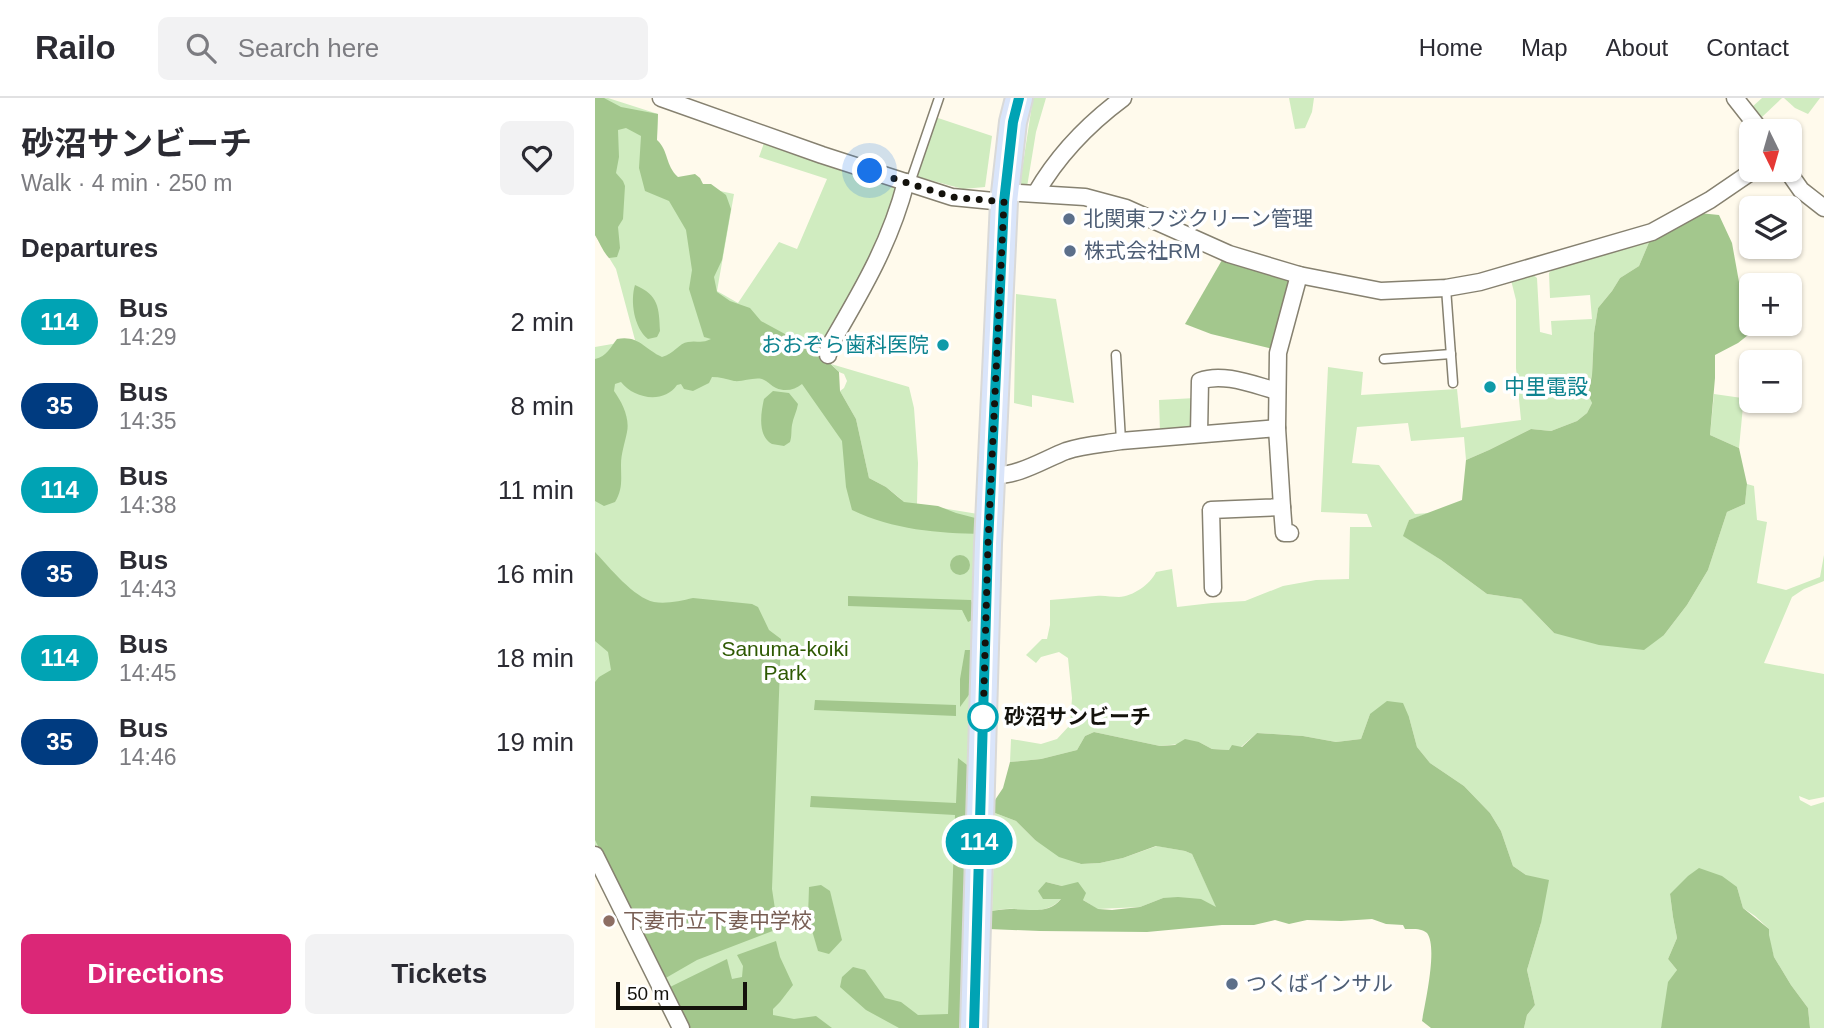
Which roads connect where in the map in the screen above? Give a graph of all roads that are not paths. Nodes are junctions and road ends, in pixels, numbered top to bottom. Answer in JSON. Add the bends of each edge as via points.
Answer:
{"nodes":[{"id":1,"x":661,"y":98,"type":"edge"},
{"id":2,"x":939,"y":98,"type":"edge"},
{"id":3,"x":1019,"y":98,"type":"edge"},
{"id":4,"x":1123,"y":98,"type":"edge"},
{"id":5,"x":1735,"y":98,"type":"edge"},
{"id":6,"x":1752,"y":119,"type":"edge"},
{"id":7,"x":1739,"y":180,"type":"edge"},
{"id":8,"x":1795,"y":182,"type":"edge"},
{"id":9,"x":908,"y":183,"type":"junction"},
{"id":10,"x":1036,"y":193,"type":"junction"},
{"id":11,"x":1004,"y":197,"type":"junction"},
{"id":12,"x":1824,"y":208,"type":"edge"},
{"id":13,"x":1299,"y":275,"type":"junction"},
{"id":14,"x":1446,"y":288,"type":"junction"},
{"id":15,"x":1451,"y":354,"type":"junction"},
{"id":16,"x":828,"y":355,"type":"dead end"},
{"id":17,"x":1116,"y":355,"type":"dead end"},
{"id":18,"x":1384,"y":359,"type":"dead end"},
{"id":19,"x":1454,"y":383,"type":"dead end"},
{"id":20,"x":1277,"y":391,"type":"junction"},
{"id":21,"x":1277,"y":428,"type":"junction"},
{"id":22,"x":1199,"y":434,"type":"junction"},
{"id":23,"x":1121,"y":441,"type":"junction"},
{"id":24,"x":992,"y":475,"type":"junction"},
{"id":25,"x":1282,"y":507,"type":"junction"},
{"id":26,"x":1290,"y":533,"type":"dead end"},
{"id":27,"x":1213,"y":588,"type":"dead end"},
{"id":28,"x":595,"y":855,"type":"edge"},
{"id":29,"x":681,"y":1028,"type":"edge"},
{"id":30,"x":974,"y":1028,"type":"edge"}],
"edges":[{"from":1,"to":9,"type":"street"},
{"from":2,"to":9,"type":"lane"},
{"from":3,"to":11,"type":"main road"},
{"from":4,"to":10,"type":"street","via":[[1071,144]]},
{"from":5,"to":6,"type":"street"},
{"from":7,"to":14,"type":"street","via":[[1652,232]]},
{"from":8,"to":12,"type":"street"},
{"from":9,"to":11,"type":"street","via":[[952,197]]},
{"from":9,"to":16,"type":"street","via":[[884,249]]},
{"from":10,"to":11,"type":"street"},
{"from":10,"to":13,"type":"street","via":[[1085,197],[1126,208],[1229,254]]},
{"from":11,"to":24,"type":"main road"},
{"from":13,"to":14,"type":"street","via":[[1381,291]]},
{"from":13,"to":20,"type":"street","via":[[1278,353]]},
{"from":14,"to":15,"type":"lane"},
{"from":15,"to":18,"type":"lane"},
{"from":15,"to":19,"type":"lane"},
{"from":17,"to":23,"type":"lane"},
{"from":20,"to":21,"type":"street"},
{"from":20,"to":22,"type":"street","via":[[1234,380],[1210,377],[1200,381]]},
{"from":21,"to":22,"type":"street"},
{"from":21,"to":25,"type":"street"},
{"from":22,"to":23,"type":"street"},
{"from":23,"to":24,"type":"street","via":[[1068,450],[1004,475]]},
{"from":24,"to":30,"type":"main road"},
{"from":25,"to":26,"type":"street","via":[[1284,533]]},
{"from":25,"to":27,"type":"street","via":[[1211,510]]},
{"from":28,"to":29,"type":"street"}]}
